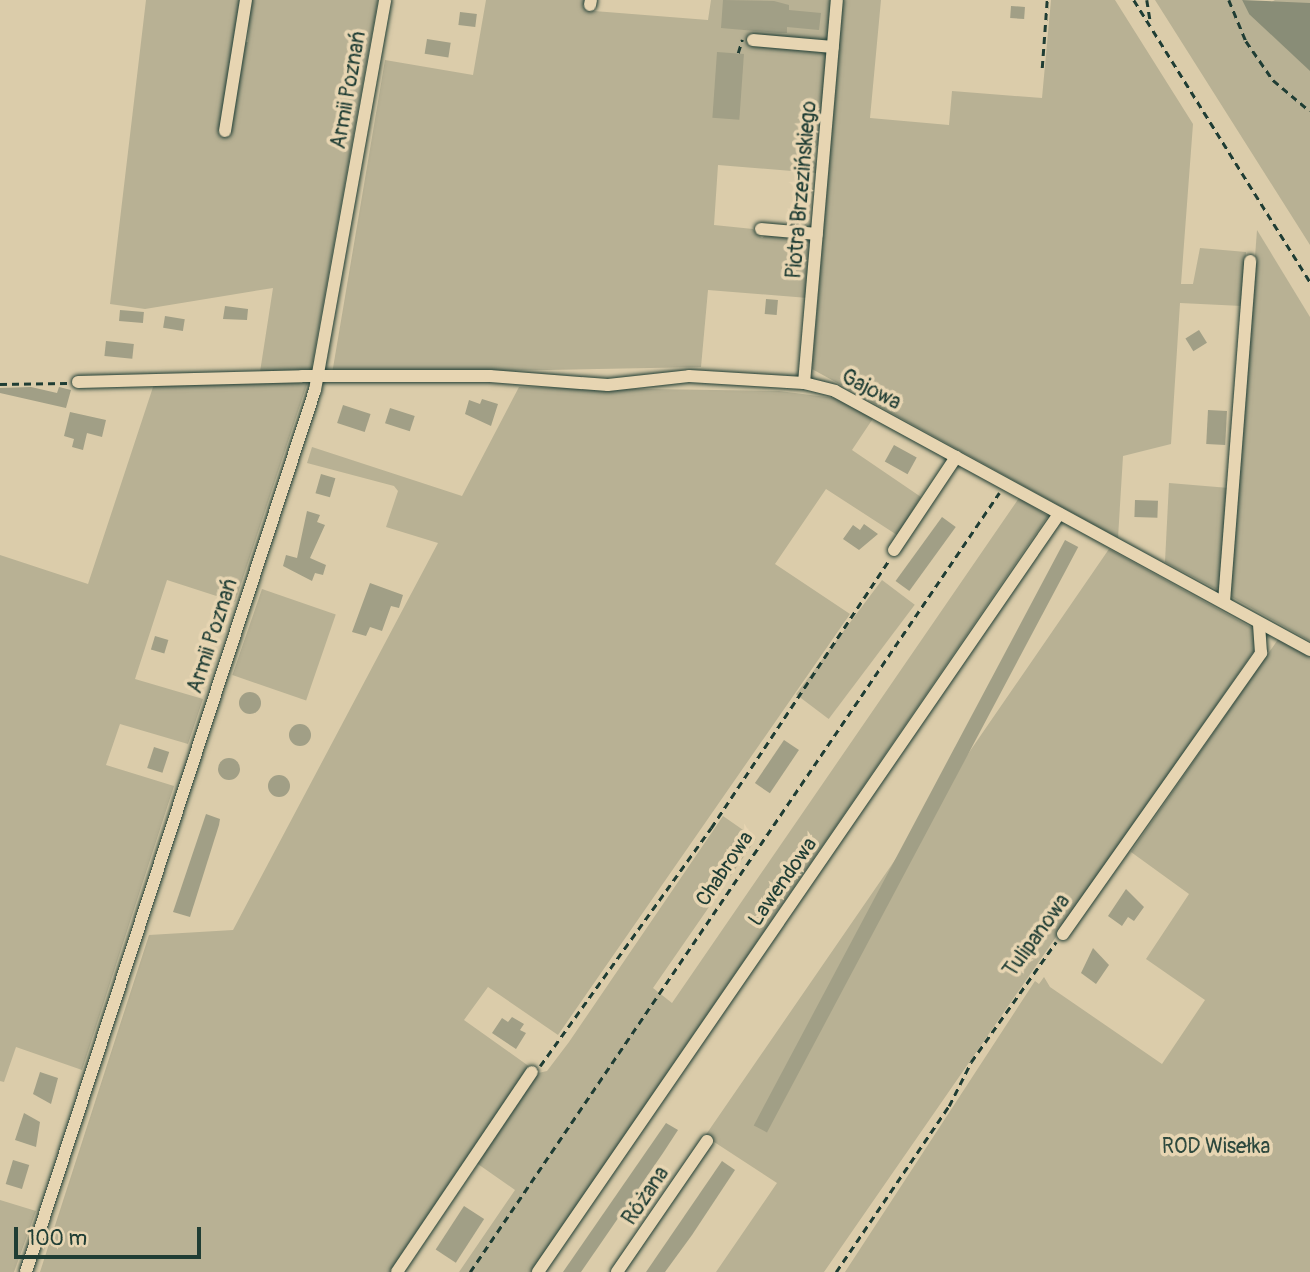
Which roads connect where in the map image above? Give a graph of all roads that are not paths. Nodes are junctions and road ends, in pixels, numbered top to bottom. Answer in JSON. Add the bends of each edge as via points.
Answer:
{"nodes":[{"id":1,"x":246,"y":0,"type":"edge"},
{"id":2,"x":385,"y":0,"type":"edge"},
{"id":3,"x":837,"y":0,"type":"edge"},
{"id":4,"x":752,"y":40,"type":"dead end"},
{"id":5,"x":833,"y":47,"type":"junction"},
{"id":6,"x":225,"y":131,"type":"dead end"},
{"id":7,"x":761,"y":229,"type":"dead end"},
{"id":8,"x":817,"y":234,"type":"junction"},
{"id":9,"x":1251,"y":261,"type":"dead end"},
{"id":10,"x":318,"y":378,"type":"junction"},
{"id":11,"x":78,"y":383,"type":"road end"},
{"id":12,"x":804,"y":383,"type":"junction"},
{"id":13,"x":956,"y":457,"type":"junction"},
{"id":14,"x":1059,"y":514,"type":"junction"},
{"id":15,"x":894,"y":550,"type":"road end"},
{"id":16,"x":1224,"y":602,"type":"junction"},
{"id":17,"x":1259,"y":623,"type":"junction"},
{"id":18,"x":1310,"y":650,"type":"edge"},
{"id":19,"x":1063,"y":934,"type":"road end"},
{"id":20,"x":532,"y":1072,"type":"road end"},
{"id":21,"x":707,"y":1141,"type":"dead end"},
{"id":22,"x":26,"y":1272,"type":"edge"},
{"id":23,"x":397,"y":1272,"type":"edge"},
{"id":24,"x":538,"y":1272,"type":"edge"},
{"id":25,"x":617,"y":1272,"type":"edge"}],
"edges":[{"from":1,"to":6,"type":"street"},
{"from":2,"to":10,"type":"street","name":"Armii Poznań"},
{"from":3,"to":5,"type":"street","name":"Piotra Brzezińskiego"},
{"from":4,"to":5,"type":"street"},
{"from":5,"to":8,"type":"street","name":"Piotra Brzezińskiego"},
{"from":7,"to":8,"type":"street"},
{"from":8,"to":12,"type":"street","name":"Piotra Brzezińskiego"},
{"from":9,"to":16,"type":"street"},
{"from":10,"to":11,"type":"street","name":"Gajowa"},
{"from":10,"to":12,"type":"street","name":"Gajowa","via":[[490,376],[608,385],[689,376]]},
{"from":10,"to":22,"type":"street","name":"Armii Poznań"},
{"from":12,"to":13,"type":"street","name":"Gajowa","via":[[835,391]]},
{"from":13,"to":14,"type":"street","name":"Gajowa"},
{"from":13,"to":15,"type":"street"},
{"from":14,"to":16,"type":"street","name":"Gajowa"},
{"from":14,"to":24,"type":"street","name":"Lawendowa"},
{"from":16,"to":17,"type":"street","name":"Gajowa"},
{"from":17,"to":18,"type":"street","name":"Gajowa"},
{"from":17,"to":19,"type":"street","name":"Tulipanowa","via":[[1261,653]]},
{"from":20,"to":23,"type":"street"},
{"from":21,"to":25,"type":"street","name":"Różana"}]}
